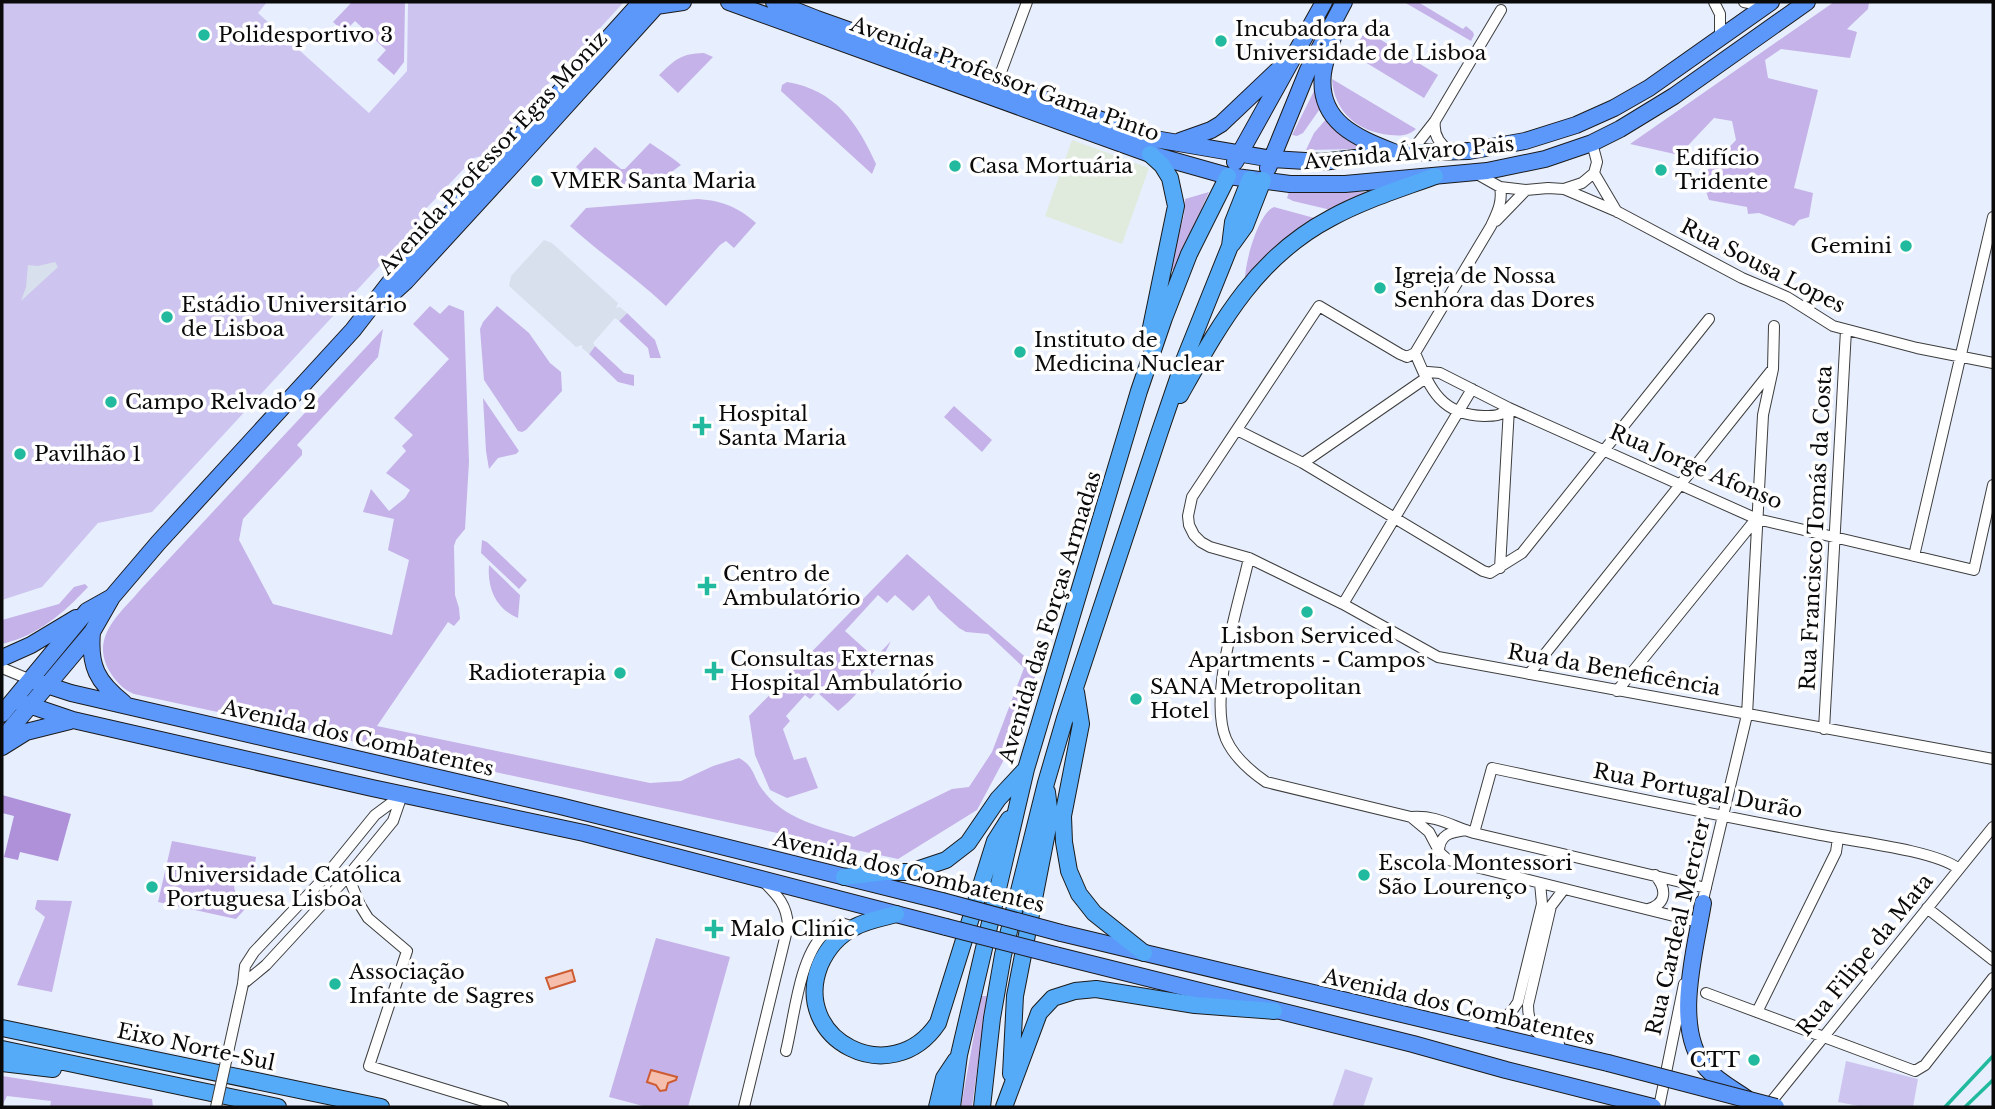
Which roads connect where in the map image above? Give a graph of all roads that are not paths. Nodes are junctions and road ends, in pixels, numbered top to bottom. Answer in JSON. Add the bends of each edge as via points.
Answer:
{"nodes":[{"id":1,"x":683,"y":2,"type":"edge"},
{"id":2,"x":729,"y":2,"type":"edge"},
{"id":3,"x":774,"y":2,"type":"edge"},
{"id":4,"x":1027,"y":2,"type":"edge"},
{"id":5,"x":1324,"y":2,"type":"edge"},
{"id":6,"x":1714,"y":2,"type":"edge"},
{"id":7,"x":1744,"y":2,"type":"edge"},
{"id":8,"x":1807,"y":2,"type":"edge"},
{"id":9,"x":648,"y":3,"type":"edge"},
{"id":10,"x":1768,"y":4,"type":"edge"},
{"id":11,"x":1343,"y":5,"type":"edge"},
{"id":12,"x":1501,"y":10,"type":"dead end"},
{"id":13,"x":1720,"y":38,"type":"junction"},
{"id":14,"x":1292,"y":57,"type":"junction"},
{"id":15,"x":997,"y":83,"type":"junction"},
{"id":16,"x":1435,"y":121,"type":"junction"},
{"id":17,"x":1576,"y":125,"type":"junction"},
{"id":18,"x":1174,"y":143,"type":"junction"},
{"id":19,"x":1592,"y":143,"type":"junction"},
{"id":20,"x":1450,"y":152,"type":"junction"},
{"id":21,"x":1404,"y":153,"type":"junction"},
{"id":22,"x":1150,"y":154,"type":"junction"},
{"id":23,"x":1239,"y":154,"type":"junction"},
{"id":24,"x":1272,"y":159,"type":"junction"},
{"id":25,"x":1474,"y":172,"type":"junction"},
{"id":26,"x":1594,"y":173,"type":"junction"},
{"id":27,"x":1228,"y":176,"type":"junction"},
{"id":28,"x":1435,"y":176,"type":"junction"},
{"id":29,"x":1256,"y":180,"type":"junction"},
{"id":30,"x":1500,"y":187,"type":"junction"},
{"id":31,"x":1564,"y":189,"type":"junction"},
{"id":32,"x":1526,"y":190,"type":"junction"},
{"id":33,"x":1618,"y":212,"type":"junction"},
{"id":34,"x":1993,"y":217,"type":"edge"},
{"id":35,"x":1490,"y":226,"type":"junction"},
{"id":36,"x":1709,"y":319,"type":"dead end"},
{"id":37,"x":1774,"y":326,"type":"dead end"},
{"id":38,"x":1846,"y":330,"type":"junction"},
{"id":39,"x":1415,"y":353,"type":"junction"},
{"id":40,"x":1960,"y":357,"type":"junction"},
{"id":41,"x":1993,"y":363,"type":"edge"},
{"id":42,"x":1773,"y":369,"type":"junction"},
{"id":43,"x":1426,"y":379,"type":"junction"},
{"id":44,"x":1472,"y":389,"type":"junction"},
{"id":45,"x":1139,"y":391,"type":"junction"},
{"id":46,"x":1509,"y":408,"type":"junction"},
{"id":47,"x":1458,"y":412,"type":"junction"},
{"id":48,"x":1237,"y":430,"type":"junction"},
{"id":49,"x":1160,"y":431,"type":"junction"},
{"id":50,"x":1604,"y":450,"type":"junction"},
{"id":51,"x":1303,"y":463,"type":"junction"},
{"id":52,"x":1681,"y":484,"type":"junction"},
{"id":53,"x":1993,"y":485,"type":"edge"},
{"id":54,"x":1394,"y":518,"type":"junction"},
{"id":55,"x":1757,"y":519,"type":"junction"},
{"id":56,"x":1836,"y":538,"type":"junction"},
{"id":57,"x":1913,"y":556,"type":"junction"},
{"id":58,"x":1249,"y":558,"type":"junction"},
{"id":59,"x":1500,"y":568,"type":"junction"},
{"id":60,"x":112,"y":597,"type":"junction"},
{"id":61,"x":1343,"y":604,"type":"junction"},
{"id":62,"x":87,"y":611,"type":"junction"},
{"id":63,"x":92,"y":632,"type":"junction"},
{"id":64,"x":2,"y":657,"type":"edge"},
{"id":65,"x":2,"y":668,"type":"edge"},
{"id":66,"x":1529,"y":674,"type":"junction"},
{"id":67,"x":31,"y":680,"type":"junction"},
{"id":68,"x":47,"y":686,"type":"junction"},
{"id":69,"x":1075,"y":687,"type":"junction"},
{"id":70,"x":1617,"y":691,"type":"junction"},
{"id":71,"x":9,"y":698,"type":"junction"},
{"id":72,"x":30,"y":705,"type":"junction"},
{"id":73,"x":128,"y":706,"type":"junction"},
{"id":74,"x":2,"y":714,"type":"edge"},
{"id":75,"x":1747,"y":715,"type":"junction"},
{"id":76,"x":73,"y":720,"type":"junction"},
{"id":77,"x":1824,"y":729,"type":"junction"},
{"id":78,"x":2,"y":739,"type":"edge"},
{"id":79,"x":2,"y":747,"type":"edge"},
{"id":80,"x":1993,"y":759,"type":"edge"},
{"id":81,"x":1026,"y":769,"type":"junction"},
{"id":82,"x":409,"y":771,"type":"junction"},
{"id":83,"x":1046,"y":783,"type":"junction"},
{"id":84,"x":402,"y":795,"type":"junction"},
{"id":85,"x":1017,"y":804,"type":"junction"},
{"id":86,"x":1411,"y":817,"type":"junction"},
{"id":87,"x":1723,"y":817,"type":"junction"},
{"id":88,"x":1993,"y":827,"type":"edge"},
{"id":89,"x":1470,"y":831,"type":"junction"},
{"id":90,"x":1838,"y":838,"type":"junction"},
{"id":91,"x":1439,"y":852,"type":"junction"},
{"id":92,"x":1959,"y":869,"type":"junction"},
{"id":93,"x":348,"y":876,"type":"junction"},
{"id":94,"x":1656,"y":876,"type":"junction"},
{"id":95,"x":844,"y":877,"type":"junction"},
{"id":96,"x":761,"y":879,"type":"junction"},
{"id":97,"x":1540,"y":883,"type":"junction"},
{"id":98,"x":1564,"y":889,"type":"junction"},
{"id":99,"x":1704,"y":896,"type":"junction"},
{"id":100,"x":1927,"y":908,"type":"junction"},
{"id":101,"x":1648,"y":909,"type":"junction"},
{"id":102,"x":896,"y":914,"type":"junction"},
{"id":103,"x":1698,"y":922,"type":"junction"},
{"id":104,"x":854,"y":927,"type":"junction"},
{"id":105,"x":1144,"y":953,"type":"junction"},
{"id":106,"x":1993,"y":960,"type":"edge"},
{"id":107,"x":1993,"y":978,"type":"edge"},
{"id":108,"x":243,"y":984,"type":"junction"},
{"id":109,"x":1706,"y":993,"type":"dead end"},
{"id":110,"x":1274,"y":1011,"type":"junction"},
{"id":111,"x":1757,"y":1012,"type":"junction"},
{"id":112,"x":1449,"y":1026,"type":"junction"},
{"id":113,"x":2,"y":1028,"type":"edge"},
{"id":114,"x":1823,"y":1038,"type":"junction"},
{"id":115,"x":2,"y":1049,"type":"edge"},
{"id":116,"x":786,"y":1051,"type":"dead end"},
{"id":117,"x":959,"y":1055,"type":"junction"},
{"id":118,"x":2,"y":1063,"type":"edge"},
{"id":119,"x":1608,"y":1063,"type":"junction"},
{"id":120,"x":1015,"y":1076,"type":"junction"},
{"id":121,"x":143,"y":1078,"type":"junction"},
{"id":122,"x":1746,"y":1098,"type":"junction"},
{"id":123,"x":216,"y":1107,"type":"edge"},
{"id":124,"x":278,"y":1107,"type":"edge"},
{"id":125,"x":381,"y":1107,"type":"edge"},
{"id":126,"x":503,"y":1107,"type":"edge"},
{"id":127,"x":744,"y":1107,"type":"edge"},
{"id":128,"x":937,"y":1107,"type":"edge"},
{"id":129,"x":952,"y":1107,"type":"edge"},
{"id":130,"x":982,"y":1107,"type":"edge"},
{"id":131,"x":1004,"y":1107,"type":"edge"},
{"id":132,"x":1656,"y":1107,"type":"edge"},
{"id":133,"x":1767,"y":1107,"type":"edge"},
{"id":134,"x":1776,"y":1107,"type":"edge"}],
"edges":[{"from":1,"to":9,"type":"main road"},
{"from":2,"to":22,"type":"main road","name":"Avenida Professor Gama Pinto"},
{"from":3,"to":15,"type":"main road","name":"Avenida Professor Gama Pinto"},
{"from":4,"to":15,"type":"street"},
{"from":5,"to":14,"type":"main road","name":"Avenida das Forças Armadas"},
{"from":6,"to":13,"type":"street","via":[[1720,14]]},
{"from":7,"to":10,"type":"street"},
{"from":8,"to":19,"type":"main road","name":"Avenida Álvaro Pais","via":[[1674,96]]},
{"from":9,"to":60,"type":"main road","name":"Avenida Professor Egas Moniz","via":[[442,233],[406,281],[353,330]]},
{"from":10,"to":13,"type":"main road","name":"Avenida Álvaro Pais"},
{"from":11,"to":21,"type":"main road","via":[[1323,74],[1328,107],[1353,135]]},
{"from":11,"to":24,"type":"main road","via":[[1308,70]]},
{"from":12,"to":16,"type":"street"},
{"from":13,"to":17,"type":"main road","name":"Avenida Álvaro Pais","via":[[1633,98]]},
{"from":14,"to":18,"type":"main road","via":[[1221,124]]},
{"from":14,"to":23,"type":"main road","name":"Avenida das Forças Armadas"},
{"from":15,"to":18,"type":"main road","name":"Avenida Professor Gama Pinto"},
{"from":16,"to":20,"type":"street","via":[[1436,135]]},
{"from":16,"to":21,"type":"street"},
{"from":17,"to":19,"type":"main road"},
{"from":17,"to":20,"type":"main road","name":"Avenida Álvaro Pais","via":[[1525,141]]},
{"from":18,"to":23,"type":"main road","name":"Avenida Professor Gama Pinto"},
{"from":19,"to":25,"type":"main road","name":"Avenida Álvaro Pais","via":[[1545,159]]},
{"from":19,"to":26,"type":"street","via":[[1597,162]]},
{"from":20,"to":21,"type":"main road","name":"Avenida Álvaro Pais"},
{"from":21,"to":24,"type":"main road","name":"Avenida Álvaro Pais","via":[[1322,162]]},
{"from":22,"to":27,"type":"main road","name":"Avenida Professor Gama Pinto"},
{"from":22,"to":45,"type":"highway","via":[[1170,177],[1176,206]]},
{"from":23,"to":24,"type":"main road","name":"Avenida Professor Gama Pinto"},
{"from":23,"to":27,"type":"main road","name":"Avenida das Forças Armadas"},
{"from":23,"to":29,"type":"main road","via":[[1248,160]]},
{"from":24,"to":29,"type":"main road"},
{"from":25,"to":28,"type":"main road","name":"Avenida Álvaro Pais"},
{"from":25,"to":30,"type":"street"},
{"from":26,"to":31,"type":"street"},
{"from":26,"to":33,"type":"street"},
{"from":27,"to":29,"type":"main road","name":"Avenida Professor Gama Pinto"},
{"from":27,"to":45,"type":"highway","name":"Avenida das Forças Armadas","via":[[1182,272]]},
{"from":28,"to":29,"type":"main road","name":"Avenida Álvaro Pais","via":[[1345,184]]},
{"from":28,"to":49,"type":"highway","via":[[1331,218],[1270,262],[1232,306]]},
{"from":29,"to":49,"type":"highway","via":[[1245,226],[1230,246]]},
{"from":30,"to":32,"type":"street","name":"Rua Sousa Lopes"},
{"from":30,"to":35,"type":"street","via":[[1502,197]]},
{"from":31,"to":32,"type":"street","name":"Rua Sousa Lopes"},
{"from":31,"to":33,"type":"street","name":"Rua Sousa Lopes"},
{"from":32,"to":35,"type":"street"},
{"from":33,"to":38,"type":"street","name":"Rua Sousa Lopes"},
{"from":34,"to":40,"type":"street"},
{"from":35,"to":39,"type":"street"},
{"from":36,"to":50,"type":"street"},
{"from":37,"to":42,"type":"street","name":"Rua Cardeal Mercier"},
{"from":38,"to":40,"type":"street","name":"Rua Sousa Lopes"},
{"from":38,"to":56,"type":"street","name":"Rua Francisco Tomás da Costa"},
{"from":39,"to":43,"type":"street"},
{"from":39,"to":48,"type":"street","name":"Rua da Beneficência","via":[[1400,354],[1319,306]]},
{"from":40,"to":41,"type":"street","name":"Rua Sousa Lopes"},
{"from":40,"to":57,"type":"street"},
{"from":42,"to":52,"type":"street"},
{"from":42,"to":55,"type":"street","name":"Rua Cardeal Mercier","via":[[1763,415]]},
{"from":43,"to":44,"type":"street","name":"Rua Jorge Afonso","via":[[1428,372],[1437,372]]},
{"from":43,"to":47,"type":"street","via":[[1440,400]]},
{"from":43,"to":51,"type":"street"},
{"from":44,"to":46,"type":"street","name":"Rua Jorge Afonso"},
{"from":44,"to":47,"type":"street"},
{"from":45,"to":81,"type":"highway","name":"Avenida das Forças Armadas"},
{"from":46,"to":47,"type":"street","via":[[1494,416]]},
{"from":46,"to":50,"type":"street","name":"Rua Jorge Afonso"},
{"from":46,"to":59,"type":"street"},
{"from":47,"to":54,"type":"street"},
{"from":48,"to":51,"type":"street"},
{"from":48,"to":58,"type":"street","name":"Rua da Beneficência","via":[[1192,497],[1188,516],[1194,536],[1201,542]]},
{"from":49,"to":69,"type":"highway"},
{"from":50,"to":52,"type":"street","name":"Rua Jorge Afonso"},
{"from":50,"to":59,"type":"street","via":[[1522,552]]},
{"from":51,"to":54,"type":"street"},
{"from":52,"to":55,"type":"street","name":"Rua Jorge Afonso"},
{"from":52,"to":66,"type":"street"},
{"from":53,"to":57,"type":"street","name":"Rua Jorge Afonso","via":[[1974,570]]},
{"from":54,"to":59,"type":"street","via":[[1486,573]]},
{"from":54,"to":61,"type":"street"},
{"from":55,"to":56,"type":"street","name":"Rua Jorge Afonso"},
{"from":55,"to":70,"type":"street"},
{"from":55,"to":75,"type":"street","name":"Rua Cardeal Mercier"},
{"from":56,"to":57,"type":"street","name":"Rua Jorge Afonso"},
{"from":56,"to":77,"type":"street","name":"Rua Francisco Tomás da Costa"},
{"from":58,"to":61,"type":"street","name":"Rua da Beneficência"},
{"from":58,"to":86,"type":"street","via":[[1219,701],[1226,738],[1234,752],[1266,782]]},
{"from":60,"to":62,"type":"main road","name":"Avenida Professor Egas Moniz"},
{"from":60,"to":63,"type":"main road","name":"Avenida Professor Egas Moniz"},
{"from":61,"to":66,"type":"street","name":"Rua da Beneficência","via":[[1438,657]]},
{"from":62,"to":64,"type":"main road","via":[[32,645]]},
{"from":62,"to":67,"type":"main road","name":"Avenida Professor Egas Moniz"},
{"from":63,"to":68,"type":"main road","name":"Avenida Professor Egas Moniz"},
{"from":63,"to":73,"type":"main road","via":[[91,657],[97,674],[105,688]]},
{"from":65,"to":67,"type":"street"},
{"from":66,"to":70,"type":"street","name":"Rua da Beneficência"},
{"from":67,"to":68,"type":"main road","name":"Avenida dos Combatentes"},
{"from":67,"to":71,"type":"main road","name":"Avenida Professor Egas Moniz"},
{"from":68,"to":72,"type":"main road","name":"Avenida Professor Egas Moniz"},
{"from":68,"to":73,"type":"main road","name":"Avenida dos Combatentes"},
{"from":69,"to":83,"type":"highway"},
{"from":69,"to":105,"type":"highway","via":[[1081,724],[1063,829],[1069,871],[1094,913]]},
{"from":70,"to":75,"type":"street","name":"Rua da Beneficência"},
{"from":71,"to":72,"type":"main road","name":"Avenida dos Combatentes"},
{"from":71,"to":74,"type":"main road","name":"Avenida Professor Egas Moniz"},
{"from":72,"to":76,"type":"main road","name":"Avenida dos Combatentes"},
{"from":72,"to":78,"type":"main road","name":"Avenida Professor Egas Moniz"},
{"from":73,"to":82,"type":"main road","name":"Avenida dos Combatentes"},
{"from":75,"to":77,"type":"street","name":"Rua da Beneficência"},
{"from":75,"to":87,"type":"street","name":"Rua Cardeal Mercier"},
{"from":76,"to":79,"type":"main road","via":[[26,732]]},
{"from":76,"to":84,"type":"main road","name":"Avenida dos Combatentes"},
{"from":77,"to":80,"type":"street","name":"Rua da Beneficência"},
{"from":81,"to":85,"type":"highway","name":"Avenida das Forças Armadas"},
{"from":81,"to":95,"type":"highway","via":[[998,799],[968,843],[946,860],[910,872]]},
{"from":82,"to":84,"type":"main road"},
{"from":82,"to":95,"type":"main road","name":"Avenida dos Combatentes"},
{"from":83,"to":120,"type":"highway","via":[[1050,817],[1015,996],[1010,1066]]},
{"from":83,"to":130,"type":"highway","via":[[1001,965]]},
{"from":84,"to":93,"type":"street","via":[[393,821]]},
{"from":84,"to":96,"type":"main road","name":"Avenida dos Combatentes"},
{"from":84,"to":108,"type":"street","via":[[375,815],[323,879],[254,951],[245,966]]},
{"from":85,"to":104,"type":"highway","via":[[996,841],[938,1023],[924,1040],[903,1053],[858,1053],[837,1040],[822,1020],[815,996],[817,972],[835,942]]},
{"from":85,"to":117,"type":"highway","name":"Avenida das Forças Armadas"},
{"from":86,"to":89,"type":"street","via":[[1424,816]]},
{"from":86,"to":91,"type":"street","via":[[1429,832]]},
{"from":87,"to":89,"type":"street","name":"Rua Portugal Durão","via":[[1492,768]]},
{"from":87,"to":90,"type":"street","name":"Rua Portugal Durão"},
{"from":87,"to":99,"type":"street","name":"Rua Cardeal Mercier"},
{"from":88,"to":92,"type":"street","name":"Rua Filipe da Mata"},
{"from":89,"to":91,"type":"street","via":[[1448,833]]},
{"from":89,"to":94,"type":"street"},
{"from":90,"to":92,"type":"street","name":"Rua Portugal Durão","via":[[1949,860]]},
{"from":90,"to":111,"type":"street","via":[[1836,852]]},
{"from":91,"to":97,"type":"street","via":[[1448,860]]},
{"from":92,"to":100,"type":"street","name":"Rua Filipe da Mata"},
{"from":93,"to":108,"type":"street"},
{"from":93,"to":126,"type":"street","via":[[368,918],[407,951],[369,1066]]},
{"from":94,"to":99,"type":"street"},
{"from":94,"to":101,"type":"street","via":[[1663,899]]},
{"from":95,"to":105,"type":"main road","name":"Avenida dos Combatentes","bridge":true},
{"from":96,"to":102,"type":"main road","name":"Avenida dos Combatentes"},
{"from":96,"to":127,"type":"street","via":[[782,900],[788,926]]},
{"from":97,"to":98,"type":"street"},
{"from":97,"to":112,"type":"street","via":[[1542,904],[1512,1012],[1492,1025]]},
{"from":98,"to":101,"type":"street"},
{"from":98,"to":119,"type":"street","via":[[1551,906],[1528,1017],[1543,1038]]},
{"from":99,"to":103,"type":"street","name":"Rua Cardeal Mercier"},
{"from":99,"to":122,"type":"main road","via":[[1687,1003],[1689,1031],[1695,1052],[1717,1078]]},
{"from":100,"to":106,"type":"street"},
{"from":100,"to":114,"type":"street","name":"Rua Filipe da Mata"},
{"from":101,"to":103,"type":"street"},
{"from":102,"to":104,"type":"highway"},
{"from":102,"to":110,"type":"main road","name":"Avenida dos Combatentes","bridge":true},
{"from":103,"to":132,"type":"street","name":"Rua Cardeal Mercier"},
{"from":104,"to":116,"type":"street","via":[[841,923],[813,949]]},
{"from":105,"to":112,"type":"main road","name":"Avenida dos Combatentes"},
{"from":107,"to":114,"type":"street","via":[[1918,1071]]},
{"from":108,"to":123,"type":"street","bridge":true},
{"from":109,"to":111,"type":"street"},
{"from":110,"to":120,"type":"highway","via":[[1195,1005],[1096,989],[1075,991],[1053,998],[1039,1013]]},
{"from":110,"to":132,"type":"main road","name":"Avenida dos Combatentes"},
{"from":111,"to":114,"type":"street"},
{"from":112,"to":119,"type":"main road","name":"Avenida dos Combatentes"},
{"from":113,"to":125,"type":"highway","name":"Eixo Norte-Sul"},
{"from":114,"to":133,"type":"street","name":"Rua Filipe da Mata"},
{"from":115,"to":121,"type":"highway","name":"Eixo Norte-Sul"},
{"from":117,"to":128,"type":"highway","via":[[944,1078]]},
{"from":117,"to":129,"type":"highway","name":"Avenida das Forças Armadas"},
{"from":118,"to":121,"type":"highway"},
{"from":119,"to":122,"type":"main road","name":"Avenida dos Combatentes","bridge":true},
{"from":120,"to":131,"type":"highway"},
{"from":121,"to":124,"type":"highway","name":"Eixo Norte-Sul"},
{"from":122,"to":134,"type":"main road","name":"Avenida dos Combatentes","bridge":true}]}
